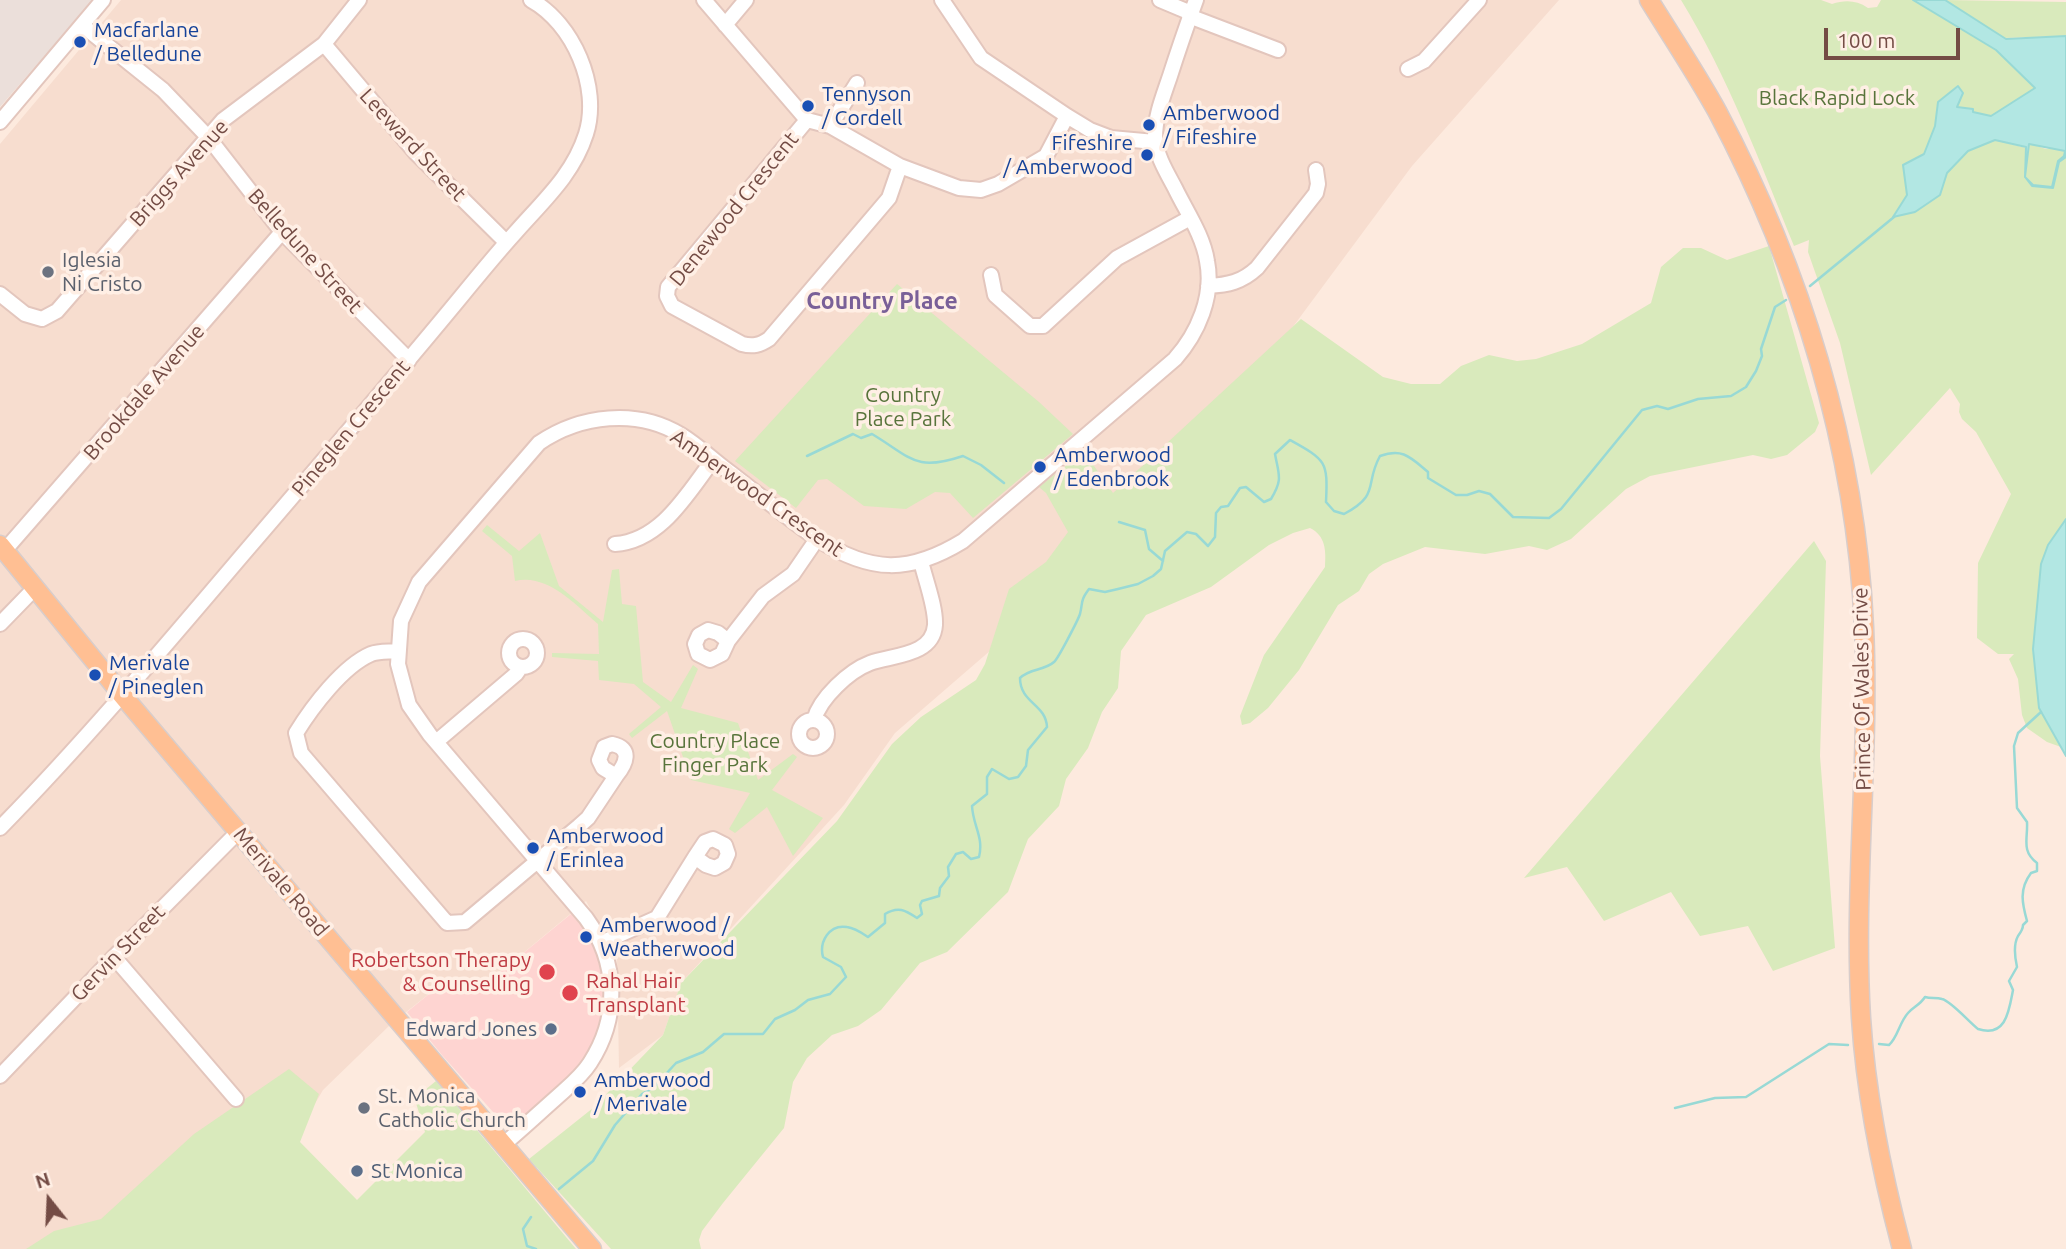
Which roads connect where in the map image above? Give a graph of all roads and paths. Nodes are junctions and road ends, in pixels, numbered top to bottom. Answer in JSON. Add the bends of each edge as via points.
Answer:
{"nodes":[{"id":1,"x":103,"y":0,"type":"edge"},
{"id":2,"x":359,"y":0,"type":"edge"},
{"id":3,"x":531,"y":0,"type":"edge"},
{"id":4,"x":704,"y":0,"type":"edge"},
{"id":5,"x":746,"y":0,"type":"edge"},
{"id":6,"x":942,"y":0,"type":"edge"},
{"id":7,"x":1160,"y":0,"type":"edge"},
{"id":8,"x":1479,"y":0,"type":"edge"},
{"id":9,"x":1649,"y":0,"type":"edge"},
{"id":10,"x":552,"y":4,"type":"edge"},
{"id":11,"x":1192,"y":10,"type":"edge"},
{"id":12,"x":82,"y":25,"type":"junction"},
{"id":13,"x":726,"y":25,"type":"junction"},
{"id":14,"x":324,"y":44,"type":"junction"},
{"id":15,"x":1278,"y":50,"type":"dead end"},
{"id":16,"x":1408,"y":69,"type":"dead end"},
{"id":17,"x":857,"y":83,"type":"dead end"},
{"id":18,"x":1067,"y":116,"type":"junction"},
{"id":19,"x":807,"y":120,"type":"junction"},
{"id":20,"x":0,"y":121,"type":"edge"},
{"id":21,"x":830,"y":126,"type":"junction"},
{"id":22,"x":208,"y":137,"type":"junction"},
{"id":23,"x":1155,"y":142,"type":"junction"},
{"id":24,"x":900,"y":166,"type":"junction"},
{"id":25,"x":1316,"y":170,"type":"dead end"},
{"id":26,"x":1189,"y":218,"type":"junction"},
{"id":27,"x":282,"y":232,"type":"junction"},
{"id":28,"x":506,"y":242,"type":"junction"},
{"id":29,"x":991,"y":275,"type":"dead end"},
{"id":30,"x":1208,"y":286,"type":"junction"},
{"id":31,"x":0,"y":294,"type":"edge"},
{"id":32,"x":409,"y":360,"type":"junction"},
{"id":33,"x":713,"y":460,"type":"junction"},
{"id":34,"x":817,"y":539,"type":"junction"},
{"id":35,"x":615,"y":544,"type":"dead end"},
{"id":36,"x":2,"y":548,"type":"edge"},
{"id":37,"x":921,"y":561,"type":"junction"},
{"id":38,"x":35,"y":588,"type":"junction"},
{"id":39,"x":0,"y":624,"type":"edge"},
{"id":40,"x":728,"y":641,"type":"dead end"},
{"id":41,"x":398,"y":651,"type":"junction"},
{"id":42,"x":521,"y":667,"type":"dead end"},
{"id":43,"x":123,"y":695,"type":"junction"},
{"id":44,"x":814,"y":720,"type":"dead end"},
{"id":45,"x":436,"y":742,"type":"junction"},
{"id":46,"x":616,"y":776,"type":"dead end"},
{"id":47,"x":0,"y":828,"type":"edge"},
{"id":48,"x":238,"y":832,"type":"junction"},
{"id":49,"x":695,"y":857,"type":"dead end"},
{"id":50,"x":538,"y":860,"type":"junction"},
{"id":51,"x":601,"y":943,"type":"junction"},
{"id":52,"x":114,"y":957,"type":"junction"},
{"id":53,"x":0,"y":1076,"type":"edge"},
{"id":54,"x":236,"y":1099,"type":"dead end"},
{"id":55,"x":504,"y":1144,"type":"junction"},
{"id":56,"x":592,"y":1249,"type":"edge"},
{"id":57,"x":1902,"y":1249,"type":"edge"}],
"edges":[{"from":1,"to":12,"type":"street"},
{"from":2,"to":14,"type":"street","name":"Briggs Avenue"},
{"from":3,"to":10,"type":"street","name":"Pineglen Crescent"},
{"from":4,"to":13,"type":"street"},
{"from":5,"to":13,"type":"street"},
{"from":6,"to":18,"type":"street","via":[[981,58]]},
{"from":7,"to":11,"type":"street"},
{"from":8,"to":16,"type":"street","via":[[1424,61]]},
{"from":9,"to":57,"type":"main road","name":"Prince Of Wales Drive","via":[[1712,103],[1756,189],[1788,268],[1838,432],[1853,517],[1865,645],[1861,1020],[1880,1156]]},
{"from":10,"to":28,"type":"street","name":"Pineglen Crescent","via":[[587,77],[587,132],[573,167]]},
{"from":11,"to":15,"type":"street"},
{"from":11,"to":23,"type":"street","via":[[1156,120]]},
{"from":12,"to":20,"type":"street"},
{"from":12,"to":22,"type":"street","name":"Belledune Street","via":[[163,90]]},
{"from":13,"to":19,"type":"street"},
{"from":14,"to":22,"type":"street","name":"Briggs Avenue","via":[[223,120]]},
{"from":14,"to":28,"type":"street","name":"Leeward Street","via":[[415,152]]},
{"from":17,"to":21,"type":"street"},
{"from":18,"to":23,"type":"street","via":[[1111,138]]},
{"from":18,"to":24,"type":"street","via":[[1046,156],[981,190]]},
{"from":19,"to":21,"type":"street"},
{"from":19,"to":24,"type":"street","name":"Denewood Crescent","via":[[668,287],[672,306],[742,344],[763,343],[889,198]]},
{"from":21,"to":24,"type":"street"},
{"from":22,"to":27,"type":"street","name":"Belledune Street"},
{"from":22,"to":31,"type":"street","name":"Briggs Avenue","via":[[57,311],[42,319],[25,314]]},
{"from":23,"to":26,"type":"street","name":"Amberwood Crescent"},
{"from":25,"to":30,"type":"street","via":[[1316,193],[1257,268],[1246,278]]},
{"from":26,"to":29,"type":"street","via":[[1117,258],[1043,326],[1030,326],[995,295]]},
{"from":26,"to":30,"type":"street","name":"Amberwood Crescent","via":[[1208,262]]},
{"from":27,"to":32,"type":"street","name":"Belledune Street"},
{"from":27,"to":36,"type":"street","name":"Brookdale Avenue"},
{"from":28,"to":32,"type":"street","name":"Pineglen Crescent"},
{"from":30,"to":37,"type":"street","name":"Amberwood Crescent","via":[[1189,344],[1175,359],[963,541]]},
{"from":32,"to":43,"type":"street","name":"Pineglen Crescent"},
{"from":33,"to":34,"type":"street","name":"Amberwood Crescent"},
{"from":33,"to":35,"type":"street","via":[[670,516],[638,540]]},
{"from":33,"to":41,"type":"street","name":"Amberwood Crescent","via":[[680,434],[641,420],[597,420],[557,430],[528,454],[419,582],[401,621]]},
{"from":34,"to":37,"type":"street","name":"Amberwood Crescent","via":[[836,552],[876,565]]},
{"from":34,"to":40,"type":"street","via":[[793,574],[763,596]]},
{"from":36,"to":38,"type":"main road","name":"Merivale Road"},
{"from":37,"to":44,"type":"street","via":[[935,619],[932,637],[916,650],[868,664],[849,675]]},
{"from":38,"to":39,"type":"street"},
{"from":38,"to":43,"type":"main road","name":"Merivale Road"},
{"from":41,"to":45,"type":"street","name":"Amberwood Crescent","via":[[409,705]]},
{"from":41,"to":50,"type":"street","via":[[373,653],[349,666],[296,733],[301,753],[447,923],[465,922]]},
{"from":42,"to":45,"type":"street"},
{"from":43,"to":47,"type":"street","name":"Pineglen Crescent"},
{"from":43,"to":48,"type":"main road","name":"Merivale Road"},
{"from":45,"to":50,"type":"street","name":"Amberwood Crescent"},
{"from":46,"to":50,"type":"street","via":[[588,818]]},
{"from":48,"to":52,"type":"street","name":"Gervin Street"},
{"from":48,"to":55,"type":"main road","name":"Merivale Road"},
{"from":49,"to":51,"type":"street","via":[[657,918]]},
{"from":50,"to":51,"type":"street","name":"Amberwood Crescent"},
{"from":51,"to":55,"type":"street","name":"Amberwood Crescent","via":[[612,984],[612,1004],[608,1026],[590,1064]]},
{"from":52,"to":53,"type":"street","name":"Gervin Street"},
{"from":52,"to":54,"type":"street"},
{"from":55,"to":56,"type":"main road","name":"Merivale Road"}]}
